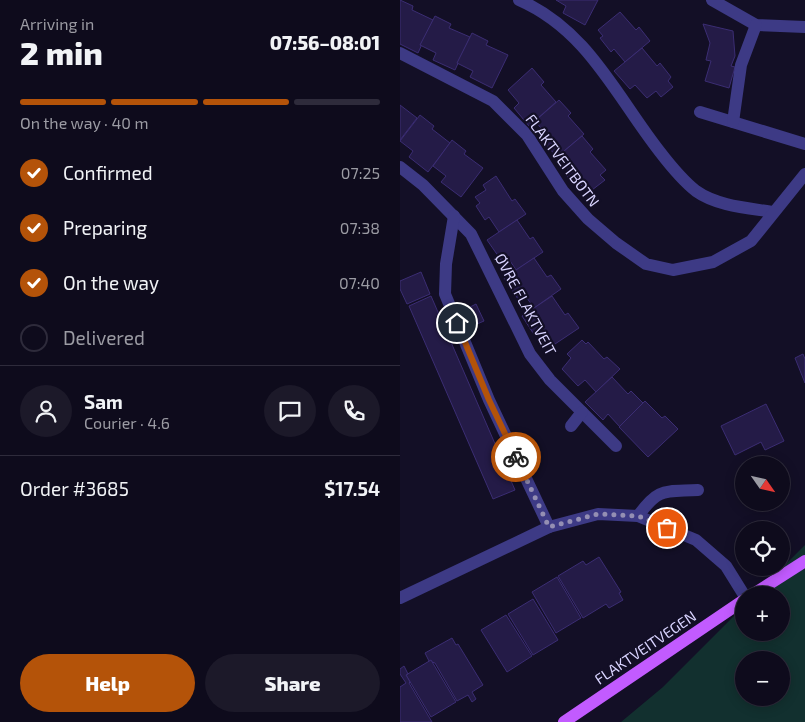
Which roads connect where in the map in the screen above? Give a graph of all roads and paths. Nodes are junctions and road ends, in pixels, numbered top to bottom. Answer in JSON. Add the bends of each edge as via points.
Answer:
{"nodes":[{"id":1,"x":519,"y":0,"type":"edge"},
{"id":2,"x":712,"y":0,"type":"edge"},
{"id":3,"x":756,"y":25,"type":"junction"},
{"id":4,"x":805,"y":27,"type":"edge"},
{"id":5,"x":400,"y":53,"type":"edge"},
{"id":6,"x":700,"y":112,"type":"dead end"},
{"id":7,"x":733,"y":122,"type":"junction"},
{"id":8,"x":805,"y":144,"type":"edge"},
{"id":9,"x":400,"y":168,"type":"edge"},
{"id":10,"x":805,"y":174,"type":"edge"},
{"id":11,"x":773,"y":212,"type":"junction"},
{"id":12,"x":454,"y":216,"type":"junction"},
{"id":13,"x":582,"y":412,"type":"junction"},
{"id":14,"x":571,"y":426,"type":"dead end"},
{"id":15,"x":616,"y":446,"type":"dead end"},
{"id":16,"x":698,"y":490,"type":"dead end"},
{"id":17,"x":638,"y":516,"type":"junction"},
{"id":18,"x":549,"y":527,"type":"junction"},
{"id":19,"x":805,"y":562,"type":"edge"},
{"id":20,"x":738,"y":586,"type":"edge"},
{"id":21,"x":766,"y":586,"type":"edge"},
{"id":22,"x":400,"y":598,"type":"edge"},
{"id":23,"x":735,"y":606,"type":"edge"},
{"id":24,"x":564,"y":722,"type":"edge"}],
"edges":[{"from":1,"to":11,"type":"street","via":[[573,34],[598,64],[640,127],[671,166],[697,191],[729,205]]},
{"from":2,"to":3,"type":"street"},
{"from":3,"to":4,"type":"street"},
{"from":3,"to":7,"type":"street","via":[[741,66]]},
{"from":5,"to":11,"type":"street","name":"FLAKTVEITBOTN","via":[[493,100],[527,135],[563,191],[588,219],[646,264],[673,270],[713,262],[751,241]]},
{"from":6,"to":7,"type":"street"},
{"from":7,"to":8,"type":"street"},
{"from":9,"to":12,"type":"street","name":"ØVRE FLAKTVEIT","via":[[423,184]]},
{"from":10,"to":11,"type":"street","name":"FLAKTVEITBOTN"},
{"from":12,"to":13,"type":"street","name":"ØVRE FLAKTVEIT","via":[[471,234],[530,354]]},
{"from":12,"to":18,"type":"street","via":[[445,294],[489,400]]},
{"from":13,"to":14,"type":"street"},
{"from":13,"to":15,"type":"street","name":"ØVRE FLAKTVEIT"},
{"from":16,"to":17,"type":"street","via":[[658,493]]},
{"from":17,"to":18,"type":"street","via":[[598,514]]},
{"from":17,"to":20,"type":"street","via":[[696,540],[726,566]]},
{"from":18,"to":22,"type":"street"},
{"from":19,"to":21,"type":"main road"},
{"from":23,"to":24,"type":"main road","name":"FLAKTVEITVEGEN"}]}
